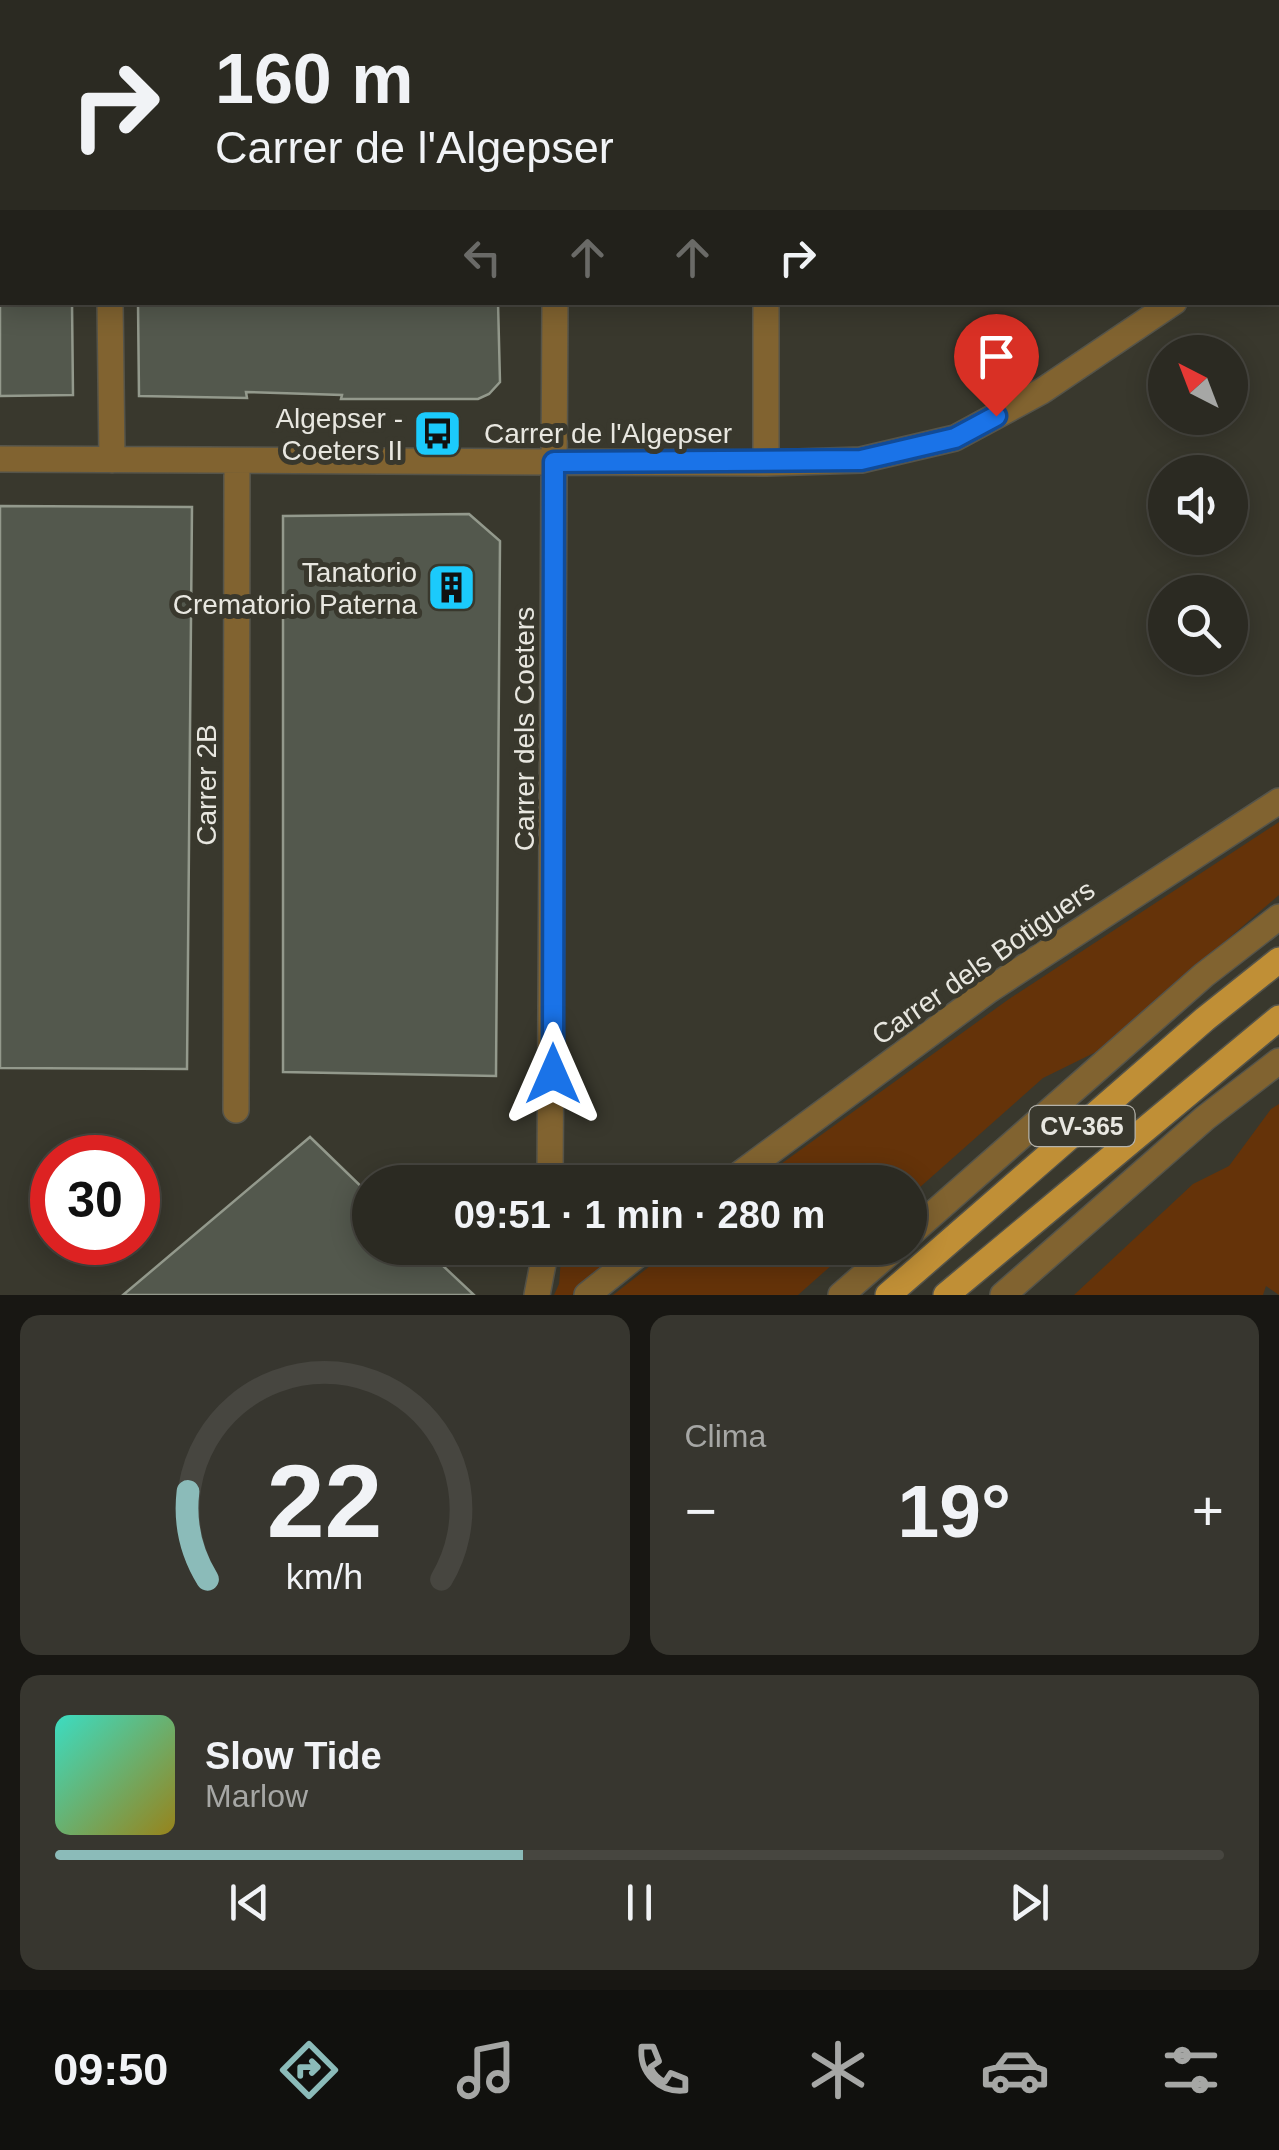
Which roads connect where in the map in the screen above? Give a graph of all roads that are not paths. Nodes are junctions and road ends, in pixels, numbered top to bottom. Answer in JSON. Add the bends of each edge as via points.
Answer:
{"nodes":[{"id":1,"x":110,"y":305,"type":"edge"},
{"id":2,"x":555,"y":305,"type":"edge"},
{"id":3,"x":766,"y":305,"type":"edge"},
{"id":4,"x":1170,"y":305,"type":"edge"},
{"id":5,"x":0,"y":460,"type":"edge"},
{"id":6,"x":112,"y":460,"type":"junction"},
{"id":7,"x":237,"y":461,"type":"junction"},
{"id":8,"x":554,"y":462,"type":"junction"},
{"id":9,"x":766,"y":464,"type":"junction"},
{"id":10,"x":1279,"y":800,"type":"edge"},
{"id":11,"x":1279,"y":916,"type":"edge"},
{"id":12,"x":1279,"y":960,"type":"edge"},
{"id":13,"x":1279,"y":1018,"type":"edge"},
{"id":14,"x":1279,"y":1061,"type":"edge"},
{"id":15,"x":236,"y":1110,"type":"dead end"},
{"id":16,"x":1156,"y":1120,"type":"junction"},
{"id":17,"x":552,"y":1155,"type":"junction"},
{"id":18,"x":551,"y":1165,"type":"edge"},
{"id":19,"x":557,"y":1165,"type":"edge"},
{"id":20,"x":752,"y":1165,"type":"edge"},
{"id":21,"x":927,"y":1219,"type":"edge"},
{"id":22,"x":543,"y":1265,"type":"edge"},
{"id":23,"x":624,"y":1265,"type":"edge"},
{"id":24,"x":875,"y":1265,"type":"edge"},
{"id":25,"x":537,"y":1295,"type":"edge"},
{"id":26,"x":586,"y":1295,"type":"edge"},
{"id":27,"x":841,"y":1295,"type":"edge"},
{"id":28,"x":888,"y":1295,"type":"edge"},
{"id":29,"x":946,"y":1295,"type":"edge"},
{"id":30,"x":965,"y":1295,"type":"edge"},
{"id":31,"x":1003,"y":1295,"type":"edge"}],
"edges":[{"from":1,"to":6,"type":"street"},
{"from":2,"to":8,"type":"street","name":"Carrer dels Coeters"},
{"from":3,"to":9,"type":"street"},
{"from":4,"to":9,"type":"street","name":"Carrer de l'Algepser","via":[[1042,391],[955,438],[861,460]]},
{"from":5,"to":6,"type":"street","name":"Carrer de l'Algepser"},
{"from":6,"to":7,"type":"street","name":"Carrer de l'Algepser"},
{"from":7,"to":8,"type":"street","name":"Carrer de l'Algepser"},
{"from":7,"to":15,"type":"street","name":"Carrer 2B"},
{"from":8,"to":9,"type":"street","name":"Carrer de l'Algepser"},
{"from":8,"to":17,"type":"street","name":"Carrer dels Coeters"},
{"from":10,"to":20,"type":"street","name":"Carrer dels Botiguers","via":[[989,990]]},
{"from":11,"to":21,"type":"street"},
{"from":12,"to":28,"type":"main road","number":"CV-365"},
{"from":13,"to":16,"type":"main road","number":"CV-365"},
{"from":14,"to":31,"type":"street"},
{"from":16,"to":29,"type":"main road","number":"CV-365"},
{"from":16,"to":30,"type":"main road"},
{"from":17,"to":18,"type":"street","name":"Carrer dels Coeters"},
{"from":17,"to":19,"type":"street","name":"Carrer dels Coeters"},
{"from":22,"to":25,"type":"street"},
{"from":23,"to":26,"type":"street"},
{"from":24,"to":27,"type":"street"}]}
